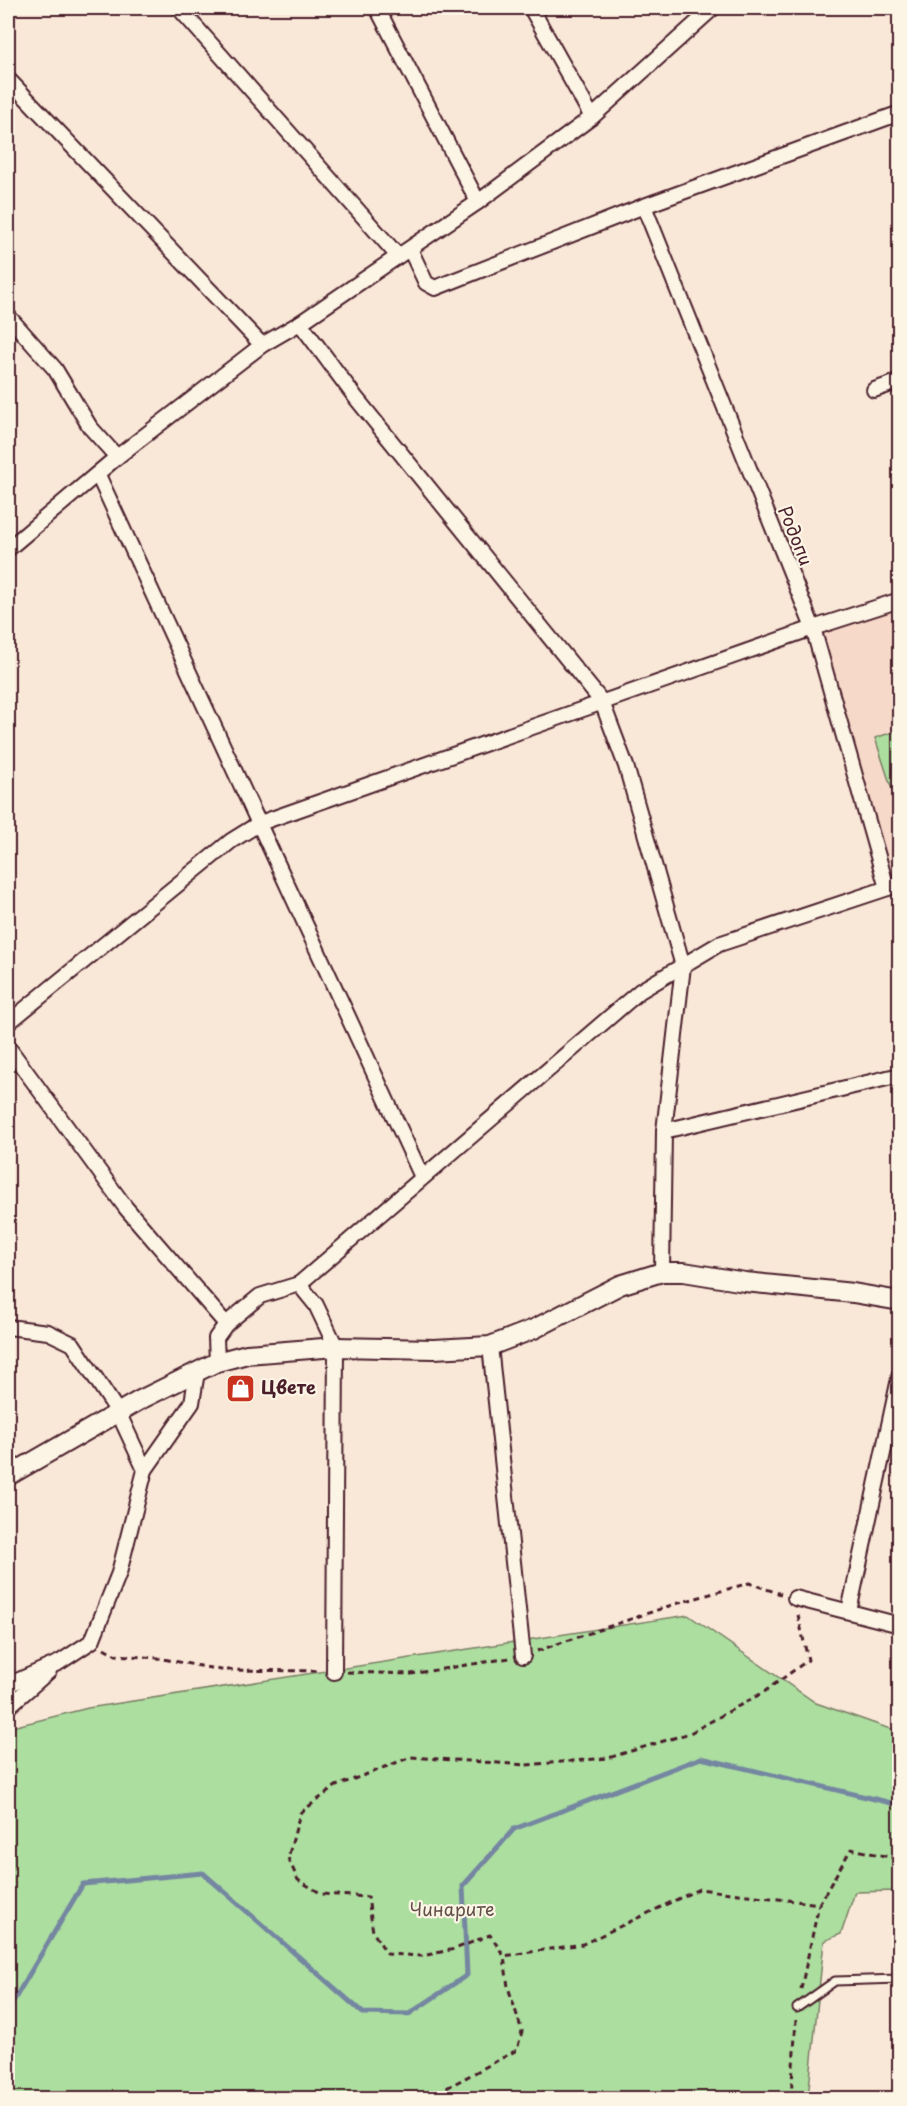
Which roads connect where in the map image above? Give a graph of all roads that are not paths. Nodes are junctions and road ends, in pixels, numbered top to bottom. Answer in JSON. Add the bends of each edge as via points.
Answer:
{"nodes":[{"id":1,"x":179,"y":8,"type":"edge"},
{"id":2,"x":377,"y":8,"type":"edge"},
{"id":3,"x":531,"y":8,"type":"edge"},
{"id":4,"x":713,"y":8,"type":"edge"},
{"id":5,"x":8,"y":79,"type":"edge"},
{"id":6,"x":900,"y":113,"type":"edge"},
{"id":7,"x":592,"y":117,"type":"junction"},
{"id":8,"x":478,"y":202,"type":"junction"},
{"id":9,"x":644,"y":206,"type":"junction"},
{"id":10,"x":404,"y":253,"type":"junction"},
{"id":11,"x":8,"y":316,"type":"edge"},
{"id":12,"x":300,"y":324,"type":"junction"},
{"id":13,"x":262,"y":345,"type":"junction"},
{"id":14,"x":900,"y":381,"type":"edge"},
{"id":15,"x":874,"y":390,"type":"dead end"},
{"id":16,"x":117,"y":457,"type":"junction"},
{"id":17,"x":98,"y":475,"type":"junction"},
{"id":18,"x":8,"y":549,"type":"edge"},
{"id":19,"x":900,"y":600,"type":"edge"},
{"id":20,"x":813,"y":628,"type":"junction"},
{"id":21,"x":602,"y":702,"type":"junction"},
{"id":22,"x":260,"y":823,"type":"junction"},
{"id":23,"x":893,"y":886,"type":"edge"},
{"id":24,"x":683,"y":966,"type":"junction"},
{"id":25,"x":8,"y":1023,"type":"edge"},
{"id":26,"x":8,"y":1047,"type":"edge"},
{"id":27,"x":900,"y":1075,"type":"edge"},
{"id":28,"x":664,"y":1131,"type":"junction"},
{"id":29,"x":422,"y":1177,"type":"junction"},
{"id":30,"x":662,"y":1272,"type":"junction"},
{"id":31,"x":299,"y":1284,"type":"junction"},
{"id":32,"x":900,"y":1301,"type":"edge"},
{"id":33,"x":226,"y":1324,"type":"junction"},
{"id":34,"x":8,"y":1327,"type":"edge"},
{"id":35,"x":490,"y":1346,"type":"junction"},
{"id":36,"x":336,"y":1347,"type":"junction"},
{"id":37,"x":217,"y":1362,"type":"junction"},
{"id":38,"x":197,"y":1372,"type":"junction"},
{"id":39,"x":900,"y":1374,"type":"edge"},
{"id":40,"x":118,"y":1412,"type":"junction"},
{"id":41,"x":145,"y":1470,"type":"junction"},
{"id":42,"x":8,"y":1476,"type":"edge"},
{"id":43,"x":795,"y":1598,"type":"road end"},
{"id":44,"x":849,"y":1611,"type":"junction"},
{"id":45,"x":900,"y":1625,"type":"edge"},
{"id":46,"x":524,"y":1656,"type":"road end"},
{"id":47,"x":60,"y":1662,"type":"junction"},
{"id":48,"x":334,"y":1672,"type":"road end"},
{"id":49,"x":8,"y":1685,"type":"edge"},
{"id":50,"x":8,"y":1707,"type":"edge"},
{"id":51,"x":900,"y":1979,"type":"edge"},
{"id":52,"x":797,"y":2008,"type":"dead end"}],
"edges":[{"from":1,"to":10,"type":"street"},
{"from":2,"to":8,"type":"street"},
{"from":3,"to":7,"type":"street"},
{"from":4,"to":7,"type":"street"},
{"from":5,"to":13,"type":"street"},
{"from":6,"to":9,"type":"street"},
{"from":7,"to":8,"type":"street"},
{"from":8,"to":10,"type":"street"},
{"from":9,"to":10,"type":"street","via":[[435,288],[426,283]]},
{"from":9,"to":20,"type":"street","name":"Родопи"},
{"from":10,"to":12,"type":"street"},
{"from":11,"to":16,"type":"street","via":[[55,369],[90,427]]},
{"from":12,"to":13,"type":"street"},
{"from":12,"to":21,"type":"street"},
{"from":13,"to":16,"type":"street"},
{"from":14,"to":15,"type":"street"},
{"from":16,"to":17,"type":"street"},
{"from":17,"to":18,"type":"street"},
{"from":17,"to":22,"type":"street"},
{"from":19,"to":20,"type":"street"},
{"from":20,"to":21,"type":"street"},
{"from":20,"to":23,"type":"street","name":"Родопи"},
{"from":21,"to":22,"type":"street"},
{"from":21,"to":24,"type":"street","via":[[626,766]]},
{"from":22,"to":25,"type":"street","via":[[231,841]]},
{"from":22,"to":29,"type":"street"},
{"from":23,"to":24,"type":"street","via":[[719,944]]},
{"from":24,"to":28,"type":"street"},
{"from":24,"to":29,"type":"street","via":[[640,991]]},
{"from":26,"to":33,"type":"street","via":[[126,1208]]},
{"from":27,"to":28,"type":"street"},
{"from":28,"to":30,"type":"street"},
{"from":29,"to":31,"type":"street"},
{"from":30,"to":32,"type":"street"},
{"from":30,"to":35,"type":"street","via":[[620,1285],[534,1329]]},
{"from":31,"to":33,"type":"street","via":[[260,1296]]},
{"from":31,"to":36,"type":"street","via":[[316,1305]]},
{"from":33,"to":37,"type":"street","via":[[216,1338]]},
{"from":34,"to":40,"type":"street","via":[[48,1332],[74,1344]]},
{"from":35,"to":36,"type":"street"},
{"from":35,"to":46,"type":"street"},
{"from":36,"to":37,"type":"street","via":[[247,1354]]},
{"from":36,"to":48,"type":"street"},
{"from":37,"to":38,"type":"street"},
{"from":38,"to":40,"type":"street"},
{"from":38,"to":41,"type":"street","via":[[192,1403]]},
{"from":39,"to":44,"type":"street"},
{"from":40,"to":41,"type":"street"},
{"from":40,"to":42,"type":"street"},
{"from":41,"to":47,"type":"street","via":[[119,1573],[92,1641]]},
{"from":43,"to":44,"type":"street"},
{"from":44,"to":45,"type":"street"},
{"from":47,"to":49,"type":"street"},
{"from":47,"to":50,"type":"street"},
{"from":51,"to":52,"type":"lane","via":[[835,1981]]}]}
